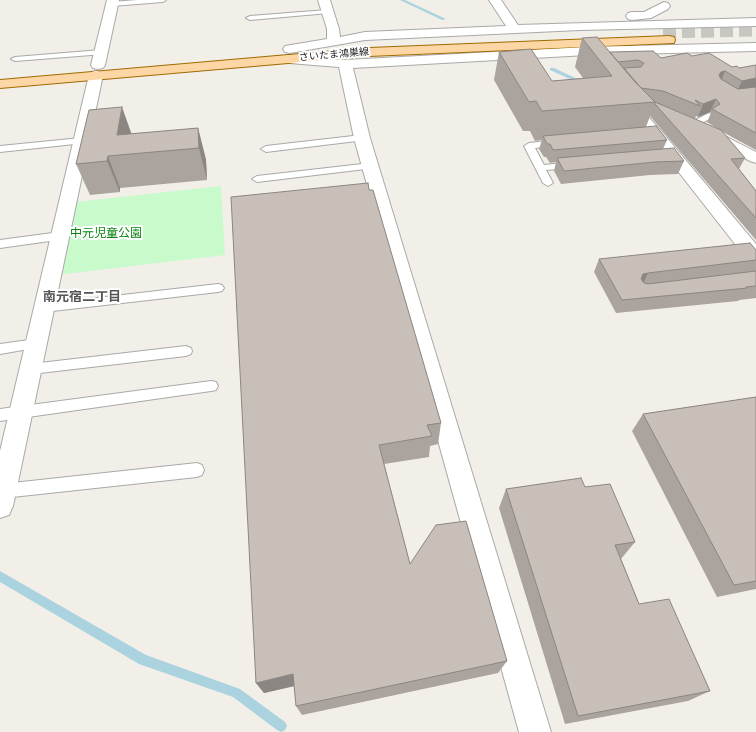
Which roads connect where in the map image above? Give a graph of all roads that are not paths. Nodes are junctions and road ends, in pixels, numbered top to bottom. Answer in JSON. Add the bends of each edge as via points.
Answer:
{"nodes":[{"id":1,"x":163,"y":0,"type":"edge"},
{"id":2,"x":324,"y":0,"type":"edge"},
{"id":3,"x":495,"y":0,"type":"edge"},
{"id":4,"x":650,"y":0,"type":"edge"},
{"id":5,"x":112,"y":2,"type":"edge"},
{"id":6,"x":664,"y":6,"type":"junction"},
{"id":7,"x":327,"y":12,"type":"junction"},
{"id":8,"x":250,"y":18,"type":"dead end"},
{"id":9,"x":756,"y":22,"type":"edge"},
{"id":10,"x":512,"y":24,"type":"junction"},
{"id":11,"x":700,"y":24,"type":"junction"},
{"id":12,"x":334,"y":35,"type":"junction"},
{"id":13,"x":666,"y":36,"type":"tunnel mouth"},
{"id":14,"x":718,"y":47,"type":"junction"},
{"id":15,"x":756,"y":47,"type":"edge"},
{"id":16,"x":290,"y":54,"type":"junction"},
{"id":17,"x":15,"y":59,"type":"dead end"},
{"id":18,"x":594,"y":60,"type":"junction"},
{"id":19,"x":736,"y":60,"type":"dead end"},
{"id":20,"x":714,"y":61,"type":"edge"},
{"id":21,"x":99,"y":64,"type":"junction"},
{"id":22,"x":346,"y":69,"type":"junction"},
{"id":23,"x":0,"y":73,"type":"edge"},
{"id":24,"x":0,"y":84,"type":"edge"},
{"id":25,"x":618,"y":90,"type":"edge"},
{"id":26,"x":631,"y":107,"type":"junction"},
{"id":27,"x":653,"y":108,"type":"edge"},
{"id":28,"x":709,"y":116,"type":"dead end"},
{"id":29,"x":684,"y":122,"type":"joint"},
{"id":30,"x":362,"y":138,"type":"junction"},
{"id":31,"x":81,"y":141,"type":"junction"},
{"id":32,"x":566,"y":143,"type":"edge"},
{"id":33,"x":0,"y":149,"type":"edge"},
{"id":34,"x":266,"y":149,"type":"dead end"},
{"id":35,"x":756,"y":158,"type":"edge"},
{"id":36,"x":580,"y":165,"type":"edge"},
{"id":37,"x":371,"y":166,"type":"junction"},
{"id":38,"x":540,"y":168,"type":"junction"},
{"id":39,"x":257,"y":179,"type":"dead end"},
{"id":40,"x":548,"y":183,"type":"dead end"},
{"id":41,"x":60,"y":236,"type":"junction"},
{"id":42,"x":0,"y":244,"type":"edge"},
{"id":43,"x":756,"y":257,"type":"edge"},
{"id":44,"x":218,"y":288,"type":"dead end"},
{"id":45,"x":44,"y":308,"type":"junction"},
{"id":46,"x":36,"y":344,"type":"junction"},
{"id":47,"x":0,"y":349,"type":"edge"},
{"id":48,"x":186,"y":351,"type":"dead end"},
{"id":49,"x":30,"y":369,"type":"junction"},
{"id":50,"x":211,"y":386,"type":"dead end"},
{"id":51,"x":21,"y":412,"type":"junction"},
{"id":52,"x":0,"y":415,"type":"edge"},
{"id":53,"x":5,"y":462,"type":"edge"},
{"id":54,"x":197,"y":470,"type":"dead end"},
{"id":55,"x":2,"y":499,"type":"edge"},
{"id":56,"x":535,"y":732,"type":"edge"}],
"edges":[{"from":1,"to":5,"type":"lane"},
{"from":2,"to":7,"type":"street"},
{"from":3,"to":10,"type":"street"},
{"from":4,"to":6,"type":"street"},
{"from":5,"to":21,"type":"street"},
{"from":6,"to":10,"type":"street","via":[[647,15]]},
{"from":6,"to":11,"type":"street"},
{"from":7,"to":8,"type":"lane"},
{"from":7,"to":12,"type":"street"},
{"from":9,"to":11,"type":"street"},
{"from":10,"to":11,"type":"street"},
{"from":10,"to":12,"type":"street","via":[[365,36]]},
{"from":11,"to":14,"type":"street"},
{"from":12,"to":16,"type":"street"},
{"from":13,"to":16,"type":"main road","name":"さいたま鴻巣線","via":[[377,52]]},
{"from":14,"to":15,"type":"street"},
{"from":14,"to":18,"type":"street"},
{"from":14,"to":19,"type":"street","via":[[720,52]]},
{"from":16,"to":21,"type":"main road","name":"さいたま鴻巣線"},
{"from":16,"to":22,"type":"street"},
{"from":17,"to":21,"type":"lane"},
{"from":18,"to":20,"type":"street"},
{"from":18,"to":22,"type":"street"},
{"from":21,"to":23,"type":"main road","name":"さいたま鴻巣線"},
{"from":21,"to":24,"type":"main road","name":"さいたま鴻巣線"},
{"from":21,"to":31,"type":"street"},
{"from":22,"to":30,"type":"street"},
{"from":25,"to":26,"type":"street"},
{"from":26,"to":27,"type":"street"},
{"from":26,"to":43,"type":"street","via":[[649,135]]},
{"from":28,"to":29,"type":"lane"},
{"from":29,"to":35,"type":"street"},
{"from":30,"to":34,"type":"lane"},
{"from":30,"to":37,"type":"street"},
{"from":31,"to":33,"type":"lane"},
{"from":31,"to":41,"type":"street"},
{"from":32,"to":38,"type":"lane","via":[[529,146]]},
{"from":36,"to":38,"type":"lane"},
{"from":37,"to":39,"type":"lane"},
{"from":37,"to":56,"type":"street","via":[[373,188]]},
{"from":38,"to":40,"type":"lane"},
{"from":41,"to":42,"type":"lane"},
{"from":41,"to":45,"type":"street"},
{"from":44,"to":45,"type":"lane"},
{"from":45,"to":46,"type":"street"},
{"from":46,"to":47,"type":"lane"},
{"from":46,"to":49,"type":"street"},
{"from":48,"to":49,"type":"lane"},
{"from":49,"to":51,"type":"street"},
{"from":50,"to":51,"type":"lane"},
{"from":51,"to":52,"type":"lane"},
{"from":51,"to":53,"type":"street"},
{"from":53,"to":55,"type":"street"},
{"from":54,"to":55,"type":"lane"}]}
